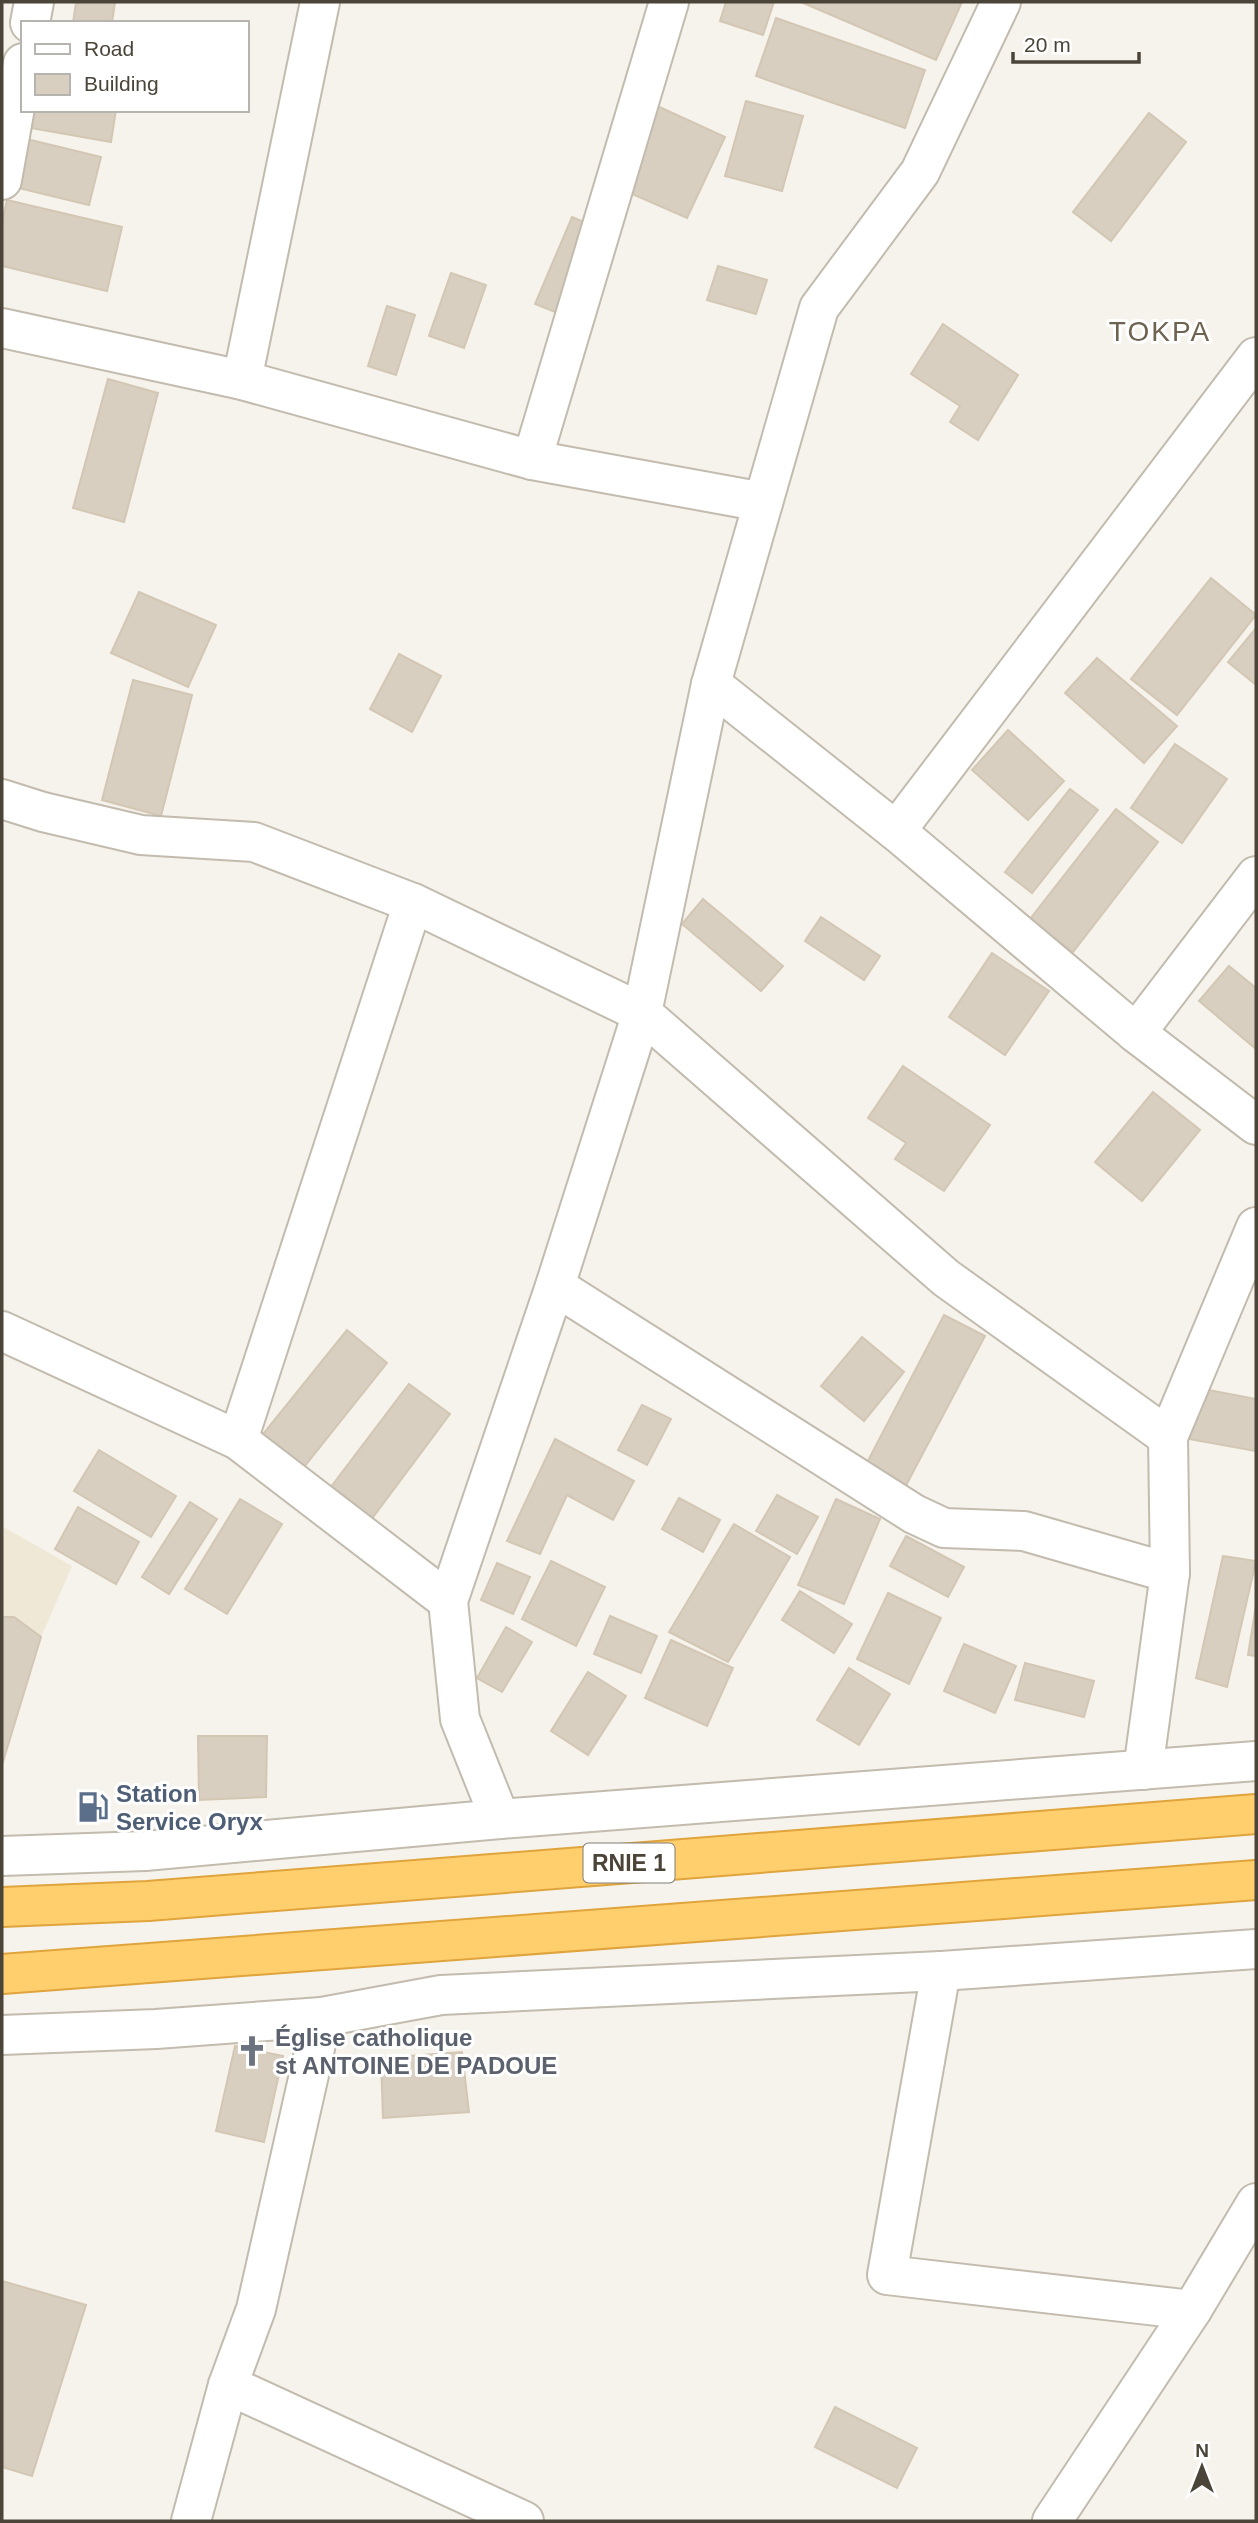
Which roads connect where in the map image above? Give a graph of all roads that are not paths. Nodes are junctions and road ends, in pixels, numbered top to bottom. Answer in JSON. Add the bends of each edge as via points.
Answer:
{"nodes":[{"id":1,"x":34,"y":2,"type":"edge"},
{"id":2,"x":320,"y":2,"type":"edge"},
{"id":3,"x":669,"y":2,"type":"edge"},
{"id":4,"x":1002,"y":2,"type":"edge"},
{"id":5,"x":30,"y":21,"type":"edge"},
{"id":6,"x":21,"y":74,"type":"edge"},
{"id":7,"x":2,"y":180,"type":"edge"},
{"id":8,"x":2,"y":328,"type":"edge"},
{"id":9,"x":1256,"y":357,"type":"edge"},
{"id":10,"x":242,"y":380,"type":"junction"},
{"id":11,"x":532,"y":460,"type":"junction"},
{"id":12,"x":764,"y":502,"type":"junction"},
{"id":13,"x":711,"y":684,"type":"junction"},
{"id":14,"x":2,"y":799,"type":"edge"},
{"id":15,"x":896,"y":831,"type":"junction"},
{"id":16,"x":1256,"y":876,"type":"edge"},
{"id":17,"x":413,"y":903,"type":"junction"},
{"id":18,"x":642,"y":1013,"type":"junction"},
{"id":19,"x":1136,"y":1033,"type":"junction"},
{"id":20,"x":1256,"y":1125,"type":"edge"},
{"id":21,"x":1256,"y":1227,"type":"edge"},
{"id":22,"x":555,"y":1286,"type":"junction"},
{"id":23,"x":2,"y":1331,"type":"edge"},
{"id":24,"x":1168,"y":1437,"type":"junction"},
{"id":25,"x":238,"y":1440,"type":"junction"},
{"id":26,"x":1170,"y":1573,"type":"junction"},
{"id":27,"x":448,"y":1601,"type":"junction"},
{"id":28,"x":1256,"y":1761,"type":"edge"},
{"id":29,"x":1143,"y":1770,"type":"junction"},
{"id":30,"x":1256,"y":1814,"type":"edge"},
{"id":31,"x":500,"y":1819,"type":"junction"},
{"id":32,"x":2,"y":1856,"type":"edge"},
{"id":33,"x":1256,"y":1880,"type":"edge"},
{"id":34,"x":2,"y":1907,"type":"edge"},
{"id":35,"x":1256,"y":1949,"type":"edge"},
{"id":36,"x":941,"y":1971,"type":"junction"},
{"id":37,"x":2,"y":1974,"type":"edge"},
{"id":38,"x":322,"y":2017,"type":"junction"},
{"id":39,"x":2,"y":2035,"type":"edge"},
{"id":40,"x":1256,"y":2203,"type":"edge"},
{"id":41,"x":1192,"y":2310,"type":"junction"},
{"id":42,"x":228,"y":2385,"type":"junction"},
{"id":43,"x":191,"y":2521,"type":"edge"},
{"id":44,"x":524,"y":2521,"type":"edge"},
{"id":45,"x":1052,"y":2521,"type":"edge"}],
"edges":[{"from":1,"to":5,"type":"street"},
{"from":2,"to":10,"type":"street"},
{"from":3,"to":11,"type":"street"},
{"from":4,"to":12,"type":"street","via":[[920,172],[819,307]]},
{"from":6,"to":7,"type":"street"},
{"from":8,"to":10,"type":"street"},
{"from":9,"to":15,"type":"street"},
{"from":10,"to":11,"type":"street"},
{"from":11,"to":12,"type":"street"},
{"from":12,"to":13,"type":"street"},
{"from":13,"to":15,"type":"street"},
{"from":13,"to":18,"type":"street"},
{"from":14,"to":17,"type":"street","via":[[141,835],[254,842]]},
{"from":15,"to":19,"type":"street"},
{"from":16,"to":19,"type":"street"},
{"from":17,"to":18,"type":"street"},
{"from":17,"to":25,"type":"street"},
{"from":18,"to":22,"type":"street"},
{"from":18,"to":24,"type":"street","via":[[946,1278]]},
{"from":19,"to":20,"type":"street"},
{"from":21,"to":24,"type":"street"},
{"from":22,"to":26,"type":"street","via":[[924,1519],[944,1528],[1024,1531]]},
{"from":22,"to":27,"type":"street"},
{"from":23,"to":25,"type":"street"},
{"from":24,"to":26,"type":"street"},
{"from":25,"to":27,"type":"street"},
{"from":26,"to":29,"type":"street"},
{"from":27,"to":31,"type":"street","via":[[460,1719]]},
{"from":28,"to":29,"type":"street"},
{"from":29,"to":31,"type":"street"},
{"from":30,"to":34,"type":"highway","number":"RNIE 1","via":[[148,1901]]},
{"from":31,"to":32,"type":"street","via":[[145,1850]]},
{"from":33,"to":37,"type":"highway"},
{"from":35,"to":36,"type":"street"},
{"from":36,"to":38,"type":"street","via":[[441,1995]]},
{"from":36,"to":41,"type":"street","via":[[887,2275]]},
{"from":38,"to":39,"type":"street"},
{"from":38,"to":42,"type":"street","via":[[256,2309]]},
{"from":40,"to":41,"type":"street"},
{"from":41,"to":45,"type":"street"},
{"from":42,"to":43,"type":"street"},
{"from":42,"to":44,"type":"street"}]}
